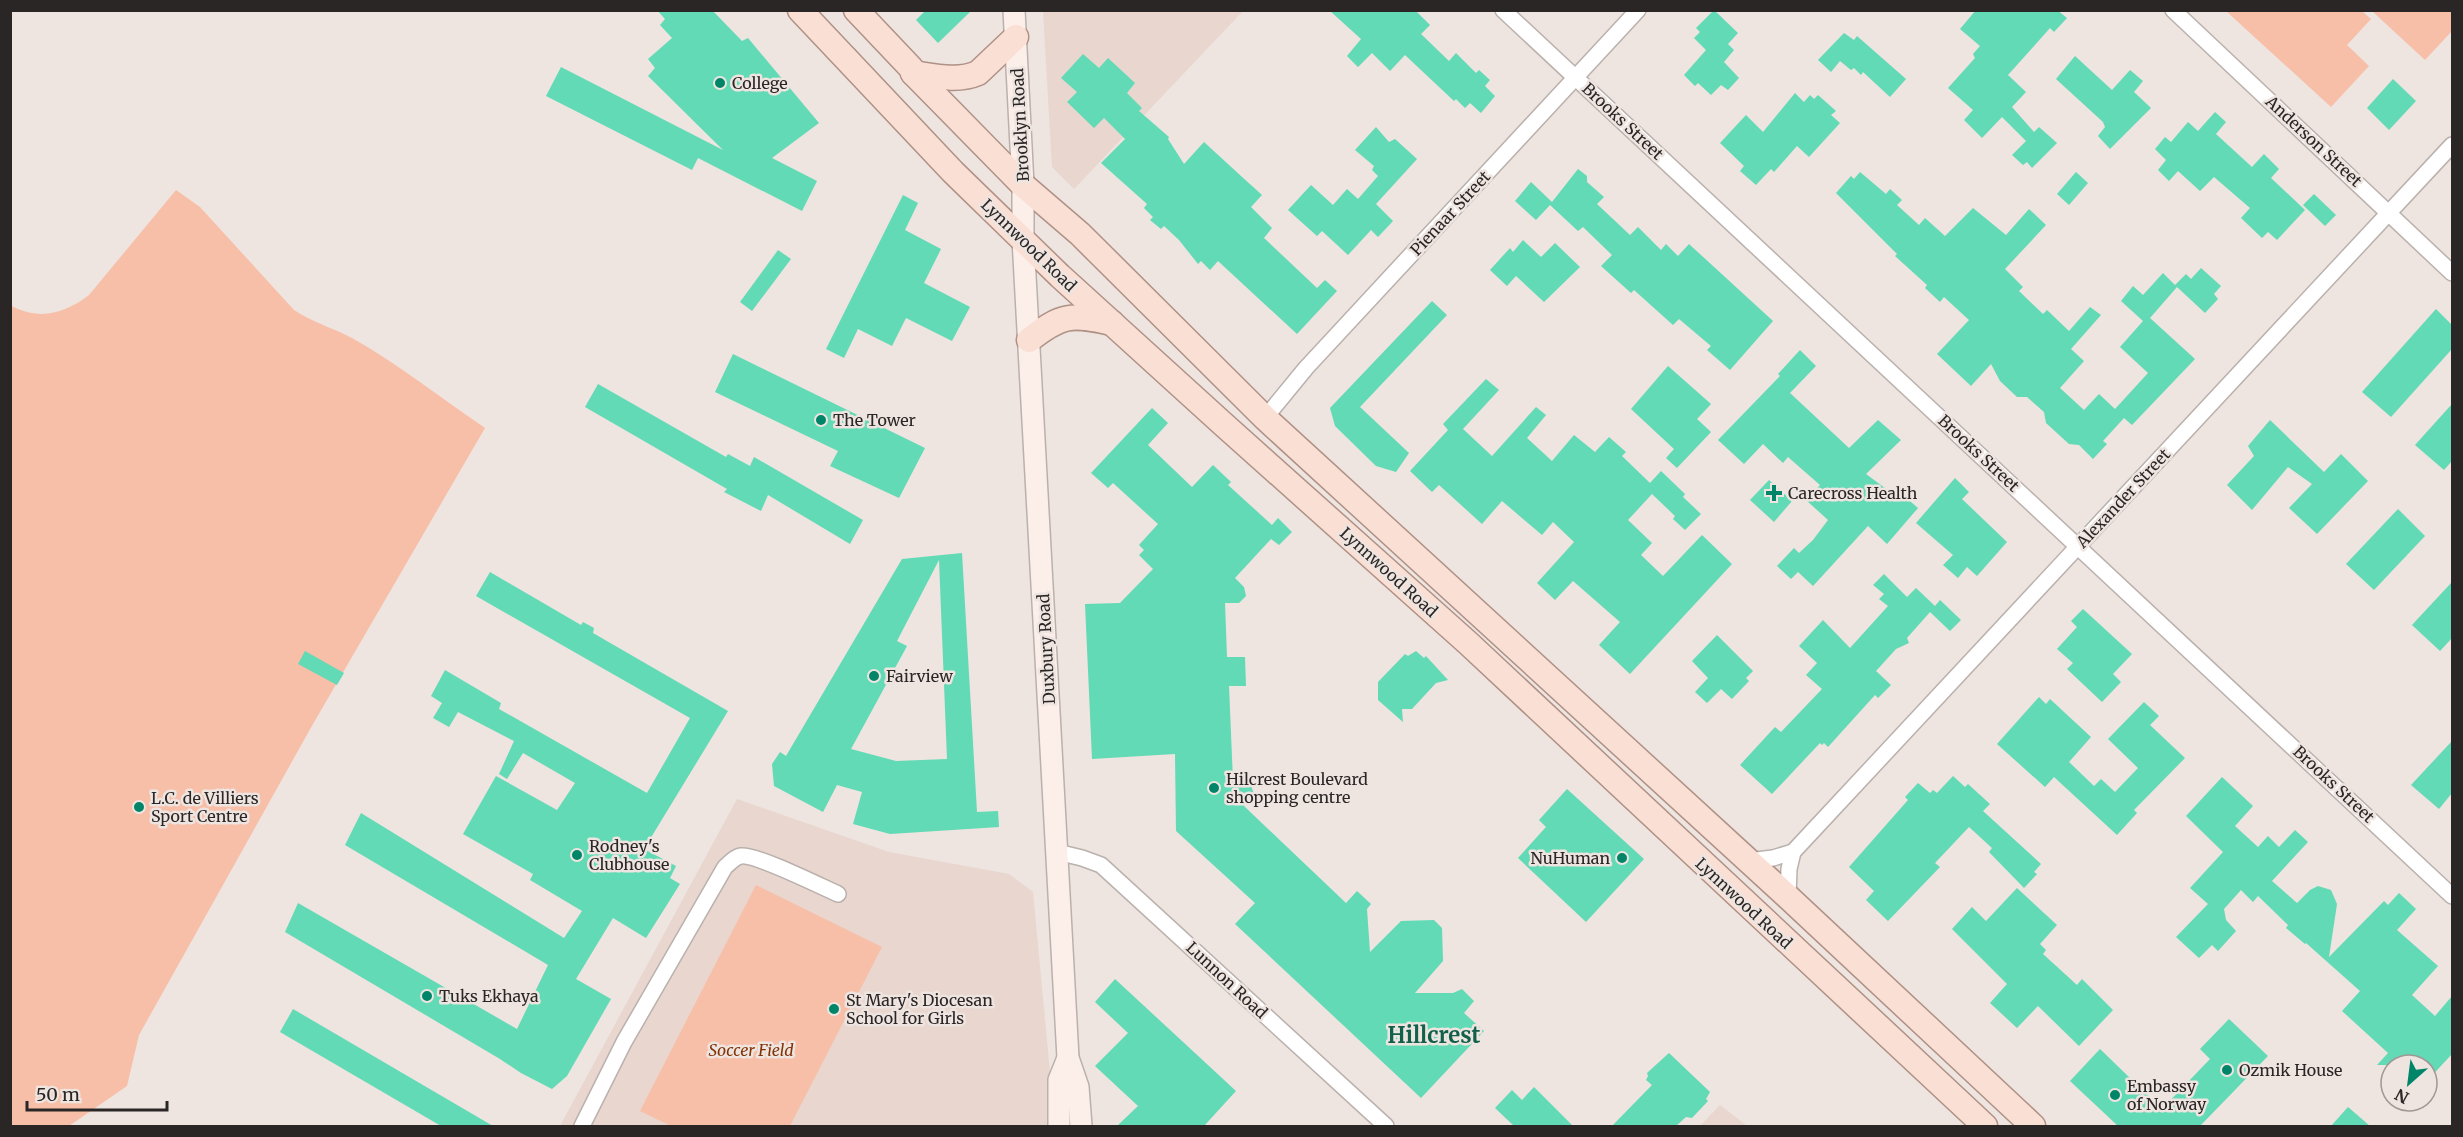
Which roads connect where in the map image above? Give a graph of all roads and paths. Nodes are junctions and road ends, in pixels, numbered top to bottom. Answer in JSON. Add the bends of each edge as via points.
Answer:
{"nodes":[{"id":1,"x":800,"y":10,"type":"edge"},
{"id":2,"x":856,"y":10,"type":"edge"},
{"id":3,"x":1014,"y":10,"type":"edge"},
{"id":4,"x":1503,"y":10,"type":"edge"},
{"id":5,"x":1638,"y":10,"type":"edge"},
{"id":6,"x":2173,"y":10,"type":"edge"},
{"id":7,"x":1016,"y":37,"type":"junction"},
{"id":8,"x":913,"y":73,"type":"junction"},
{"id":9,"x":1576,"y":78,"type":"junction"},
{"id":10,"x":2452,"y":145,"type":"edge"},
{"id":11,"x":1023,"y":185,"type":"junction"},
{"id":12,"x":2390,"y":212,"type":"junction"},
{"id":13,"x":1023,"y":239,"type":"junction"},
{"id":14,"x":2452,"y":273,"type":"edge"},
{"id":15,"x":1112,"y":323,"type":"junction"},
{"id":16,"x":1029,"y":340,"type":"junction"},
{"id":17,"x":1265,"y":418,"type":"junction"},
{"id":18,"x":1290,"y":483,"type":"junction"},
{"id":19,"x":2078,"y":545,"type":"junction"},
{"id":20,"x":1057,"y":852,"type":"junction"},
{"id":21,"x":1793,"y":852,"type":"junction"},
{"id":22,"x":1748,"y":861,"type":"junction"},
{"id":23,"x":838,"y":894,"type":"dead end"},
{"id":24,"x":2452,"y":896,"type":"edge"},
{"id":25,"x":1788,"y":897,"type":"junction"},
{"id":26,"x":1068,"y":1058,"type":"junction"},
{"id":27,"x":582,"y":1126,"type":"edge"},
{"id":28,"x":1059,"y":1126,"type":"edge"},
{"id":29,"x":1081,"y":1126,"type":"edge"},
{"id":30,"x":1386,"y":1126,"type":"edge"},
{"id":31,"x":1985,"y":1126,"type":"edge"},
{"id":32,"x":2033,"y":1126,"type":"edge"}],
"edges":[{"from":1,"to":13,"type":"main road","name":"Lynnwood Road","via":[[952,172]]},
{"from":2,"to":8,"type":"main road","name":"Lynnwood Road"},
{"from":3,"to":7,"type":"main road","name":"Brooklyn Road"},
{"from":4,"to":9,"type":"street","name":"Brooks Street"},
{"from":5,"to":9,"type":"street","name":"Pienaar Street"},
{"from":6,"to":12,"type":"street","name":"Anderson Street"},
{"from":7,"to":8,"type":"main road","via":[[970,77]]},
{"from":7,"to":11,"type":"main road","name":"Brooklyn Road"},
{"from":8,"to":11,"type":"main road","name":"Lynnwood Road"},
{"from":9,"to":17,"type":"street","name":"Pienaar Street","via":[[1299,376]]},
{"from":9,"to":19,"type":"street","name":"Brooks Street"},
{"from":10,"to":12,"type":"street","name":"Alexander Street"},
{"from":11,"to":13,"type":"main road","name":"Brooklyn Road"},
{"from":11,"to":17,"type":"main road","name":"Lynnwood Road","via":[[1080,234]]},
{"from":12,"to":14,"type":"street","name":"Anderson Street"},
{"from":12,"to":19,"type":"street","name":"Alexander Street"},
{"from":13,"to":15,"type":"main road","name":"Lynnwood Road"},
{"from":13,"to":16,"type":"main road","name":"Duxbury Road"},
{"from":15,"to":16,"type":"main road","via":[[1080,316],[1066,318]]},
{"from":15,"to":18,"type":"main road","name":"Lynnwood Road"},
{"from":16,"to":20,"type":"main road","name":"Duxbury Road"},
{"from":17,"to":18,"type":"main road","via":[[1260,434],[1284,464]]},
{"from":17,"to":22,"type":"main road","name":"Lynnwood Road"},
{"from":18,"to":31,"type":"main road","name":"Lynnwood Road","via":[[1468,643]]},
{"from":19,"to":21,"type":"street","name":"Alexander Street"},
{"from":19,"to":24,"type":"street","name":"Brooks Street"},
{"from":20,"to":26,"type":"main road","name":"Duxbury Road"},
{"from":20,"to":30,"type":"street","name":"Lunnon Road","via":[[1101,865]]},
{"from":21,"to":22,"type":"street"},
{"from":21,"to":25,"type":"street"},
{"from":22,"to":25,"type":"main road","name":"Lynnwood Road"},
{"from":23,"to":27,"type":"street","via":[[746,856],[725,867],[624,1042]]},
{"from":25,"to":32,"type":"main road","name":"Lynnwood Road"},
{"from":26,"to":28,"type":"main road","name":"Duxbury Road","via":[[1059,1080]]},
{"from":26,"to":29,"type":"main road","name":"Duxbury Road","via":[[1078,1087]]}]}
